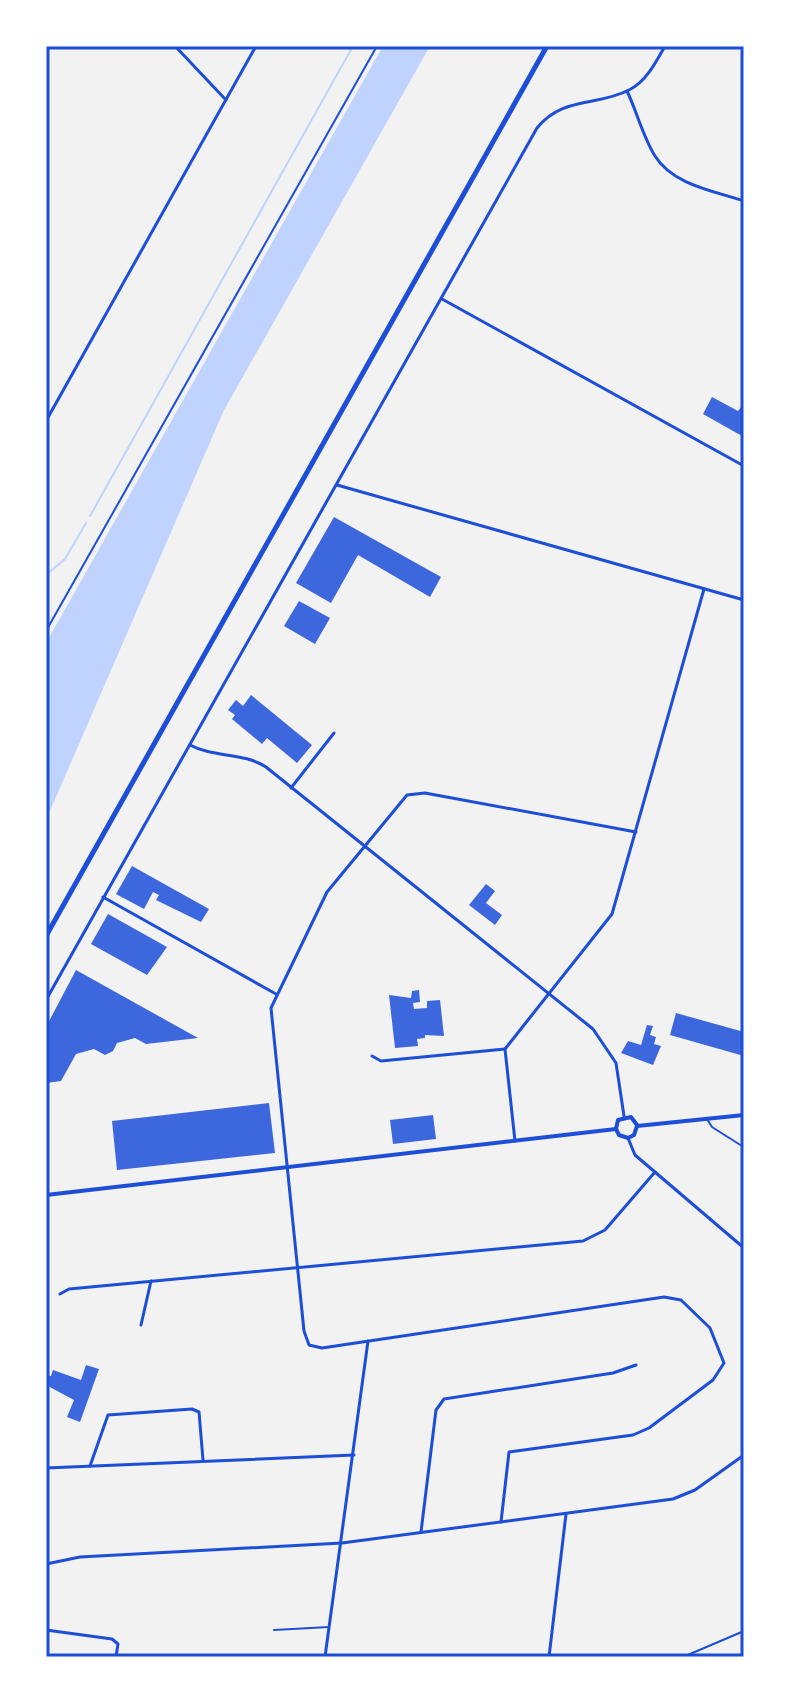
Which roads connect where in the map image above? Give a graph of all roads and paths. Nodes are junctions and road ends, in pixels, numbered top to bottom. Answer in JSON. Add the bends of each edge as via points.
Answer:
{"nodes":[{"id":1,"x":175,"y":46,"type":"edge"},
{"id":2,"x":256,"y":46,"type":"edge"},
{"id":3,"x":377,"y":46,"type":"edge"},
{"id":4,"x":547,"y":46,"type":"edge"},
{"id":5,"x":665,"y":46,"type":"edge"},
{"id":6,"x":627,"y":91,"type":"junction"},
{"id":7,"x":226,"y":100,"type":"junction"},
{"id":8,"x":744,"y":201,"type":"edge"},
{"id":9,"x":442,"y":299,"type":"junction"},
{"id":10,"x":46,"y":421,"type":"edge"},
{"id":11,"x":744,"y":466,"type":"edge"},
{"id":12,"x":337,"y":485,"type":"junction"},
{"id":13,"x":704,"y":589,"type":"junction"},
{"id":14,"x":744,"y":600,"type":"edge"},
{"id":15,"x":46,"y":631,"type":"edge"},
{"id":16,"x":334,"y":733,"type":"dead end"},
{"id":17,"x":190,"y":745,"type":"junction"},
{"id":18,"x":291,"y":788,"type":"junction"},
{"id":19,"x":636,"y":832,"type":"junction"},
{"id":20,"x":364,"y":845,"type":"junction"},
{"id":21,"x":103,"y":897,"type":"junction"},
{"id":22,"x":46,"y":936,"type":"edge"},
{"id":23,"x":276,"y":994,"type":"junction"},
{"id":24,"x":549,"y":995,"type":"junction"},
{"id":25,"x":46,"y":1000,"type":"edge"},
{"id":26,"x":505,"y":1049,"type":"junction"},
{"id":27,"x":372,"y":1056,"type":"dead end"},
{"id":28,"x":744,"y":1115,"type":"edge"},
{"id":29,"x":624,"y":1116,"type":"junction"},
{"id":30,"x":707,"y":1119,"type":"junction"},
{"id":31,"x":637,"y":1126,"type":"junction"},
{"id":32,"x":744,"y":1126,"type":"edge"},
{"id":33,"x":616,"y":1129,"type":"junction"},
{"id":34,"x":628,"y":1138,"type":"junction"},
{"id":35,"x":515,"y":1141,"type":"junction"},
{"id":36,"x":744,"y":1147,"type":"edge"},
{"id":37,"x":286,"y":1167,"type":"junction"},
{"id":38,"x":655,"y":1172,"type":"junction"},
{"id":39,"x":46,"y":1195,"type":"edge"},
{"id":40,"x":744,"y":1248,"type":"edge"},
{"id":41,"x":297,"y":1270,"type":"junction"},
{"id":42,"x":151,"y":1281,"type":"junction"},
{"id":43,"x":60,"y":1294,"type":"dead end"},
{"id":44,"x":141,"y":1325,"type":"dead end"},
{"id":45,"x":368,"y":1341,"type":"junction"},
{"id":46,"x":636,"y":1365,"type":"dead end"},
{"id":47,"x":354,"y":1455,"type":"junction"},
{"id":48,"x":744,"y":1455,"type":"edge"},
{"id":49,"x":203,"y":1460,"type":"junction"},
{"id":50,"x":90,"y":1466,"type":"junction"},
{"id":51,"x":46,"y":1468,"type":"edge"},
{"id":52,"x":566,"y":1514,"type":"junction"},
{"id":53,"x":501,"y":1522,"type":"junction"},
{"id":54,"x":421,"y":1532,"type":"junction"},
{"id":55,"x":342,"y":1543,"type":"junction"},
{"id":56,"x":46,"y":1564,"type":"edge"},
{"id":57,"x":329,"y":1627,"type":"junction"},
{"id":58,"x":46,"y":1630,"type":"edge"},
{"id":59,"x":274,"y":1630,"type":"dead end"},
{"id":60,"x":744,"y":1631,"type":"edge"},
{"id":61,"x":116,"y":1657,"type":"edge"},
{"id":62,"x":325,"y":1657,"type":"edge"},
{"id":63,"x":549,"y":1657,"type":"edge"},
{"id":64,"x":683,"y":1657,"type":"edge"}],
"edges":[{"from":1,"to":7,"type":"street"},
{"from":2,"to":7,"type":"street"},
{"from":3,"to":15,"type":"path"},
{"from":4,"to":22,"type":"main road"},
{"from":5,"to":6,"type":"street","via":[[646,75]]},
{"from":6,"to":8,"type":"street","via":[[661,165],[685,182]]},
{"from":6,"to":9,"type":"street","via":[[571,103],[546,117]]},
{"from":7,"to":10,"type":"street"},
{"from":9,"to":11,"type":"street"},
{"from":9,"to":12,"type":"street"},
{"from":12,"to":13,"type":"street"},
{"from":12,"to":17,"type":"street"},
{"from":13,"to":14,"type":"street"},
{"from":13,"to":19,"type":"street"},
{"from":16,"to":18,"type":"street"},
{"from":17,"to":18,"type":"street","via":[[258,762]]},
{"from":17,"to":21,"type":"street"},
{"from":18,"to":20,"type":"street"},
{"from":19,"to":20,"type":"street","via":[[415,793],[401,800]]},
{"from":19,"to":24,"type":"street","via":[[612,914]]},
{"from":20,"to":23,"type":"street","via":[[327,892]]},
{"from":20,"to":24,"type":"street"},
{"from":21,"to":23,"type":"street"},
{"from":21,"to":25,"type":"street"},
{"from":23,"to":37,"type":"street","via":[[270,1018]]},
{"from":24,"to":26,"type":"street"},
{"from":24,"to":29,"type":"street","via":[[606,1044],[616,1063]]},
{"from":26,"to":27,"type":"street","via":[[381,1061]]},
{"from":26,"to":35,"type":"street"},
{"from":28,"to":30,"type":"street"},
{"from":28,"to":32,"type":"street"},
{"from":29,"to":31,"type":"street"},
{"from":29,"to":33,"type":"street"},
{"from":30,"to":31,"type":"street"},
{"from":30,"to":36,"type":"lane"},
{"from":31,"to":34,"type":"street"},
{"from":32,"to":36,"type":"street"},
{"from":33,"to":34,"type":"street"},
{"from":33,"to":35,"type":"street"},
{"from":34,"to":38,"type":"street","via":[[635,1155]]},
{"from":35,"to":37,"type":"street"},
{"from":37,"to":39,"type":"street"},
{"from":37,"to":41,"type":"street"},
{"from":38,"to":40,"type":"street"},
{"from":38,"to":41,"type":"street","via":[[605,1230],[583,1241]]},
{"from":41,"to":42,"type":"street"},
{"from":41,"to":45,"type":"street","via":[[309,1345]]},
{"from":42,"to":43,"type":"street"},
{"from":42,"to":44,"type":"street"},
{"from":45,"to":47,"type":"street"},
{"from":45,"to":53,"type":"street","via":[[664,1297],[681,1300],[710,1328],[723,1358],[719,1374],[649,1428],[624,1437],[509,1452]]},
{"from":46,"to":54,"type":"street","via":[[444,1399],[436,1410]]},
{"from":47,"to":49,"type":"street"},
{"from":47,"to":55,"type":"street"},
{"from":48,"to":52,"type":"street","via":[[686,1495]]},
{"from":49,"to":50,"type":"street"},
{"from":49,"to":50,"type":"street","via":[[199,1412],[165,1410],[108,1415]]},
{"from":50,"to":51,"type":"street"},
{"from":52,"to":53,"type":"street"},
{"from":52,"to":63,"type":"street"},
{"from":53,"to":54,"type":"street"},
{"from":54,"to":55,"type":"street"},
{"from":55,"to":56,"type":"street","via":[[80,1557]]},
{"from":55,"to":57,"type":"street"},
{"from":57,"to":59,"type":"lane"},
{"from":57,"to":62,"type":"street"},
{"from":58,"to":61,"type":"street","via":[[112,1639],[118,1644]]},
{"from":60,"to":64,"type":"lane"}]}
